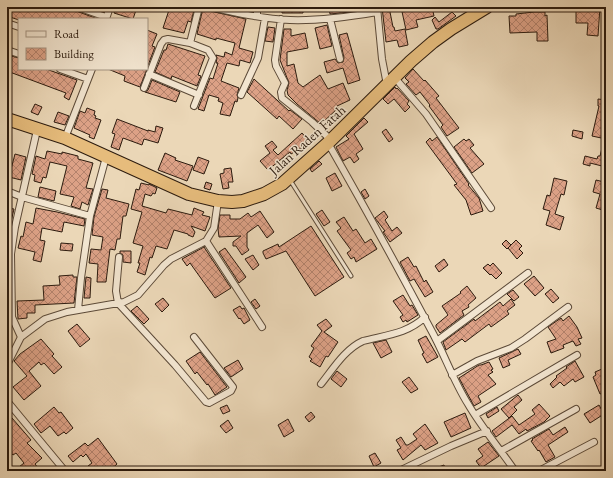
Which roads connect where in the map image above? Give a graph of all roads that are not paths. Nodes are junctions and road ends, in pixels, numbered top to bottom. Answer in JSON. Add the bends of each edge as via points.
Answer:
{"nodes":[{"id":1,"x":77,"y":7,"type":"edge"},
{"id":2,"x":110,"y":7,"type":"edge"},
{"id":3,"x":199,"y":7,"type":"edge"},
{"id":4,"x":211,"y":7,"type":"edge"},
{"id":5,"x":257,"y":7,"type":"edge"},
{"id":6,"x":487,"y":7,"type":"edge"},
{"id":7,"x":377,"y":10,"type":"edge"},
{"id":8,"x":257,"y":16,"type":"junction"},
{"id":9,"x":106,"y":18,"type":"edge"},
{"id":10,"x":264,"y":18,"type":"junction"},
{"id":11,"x":281,"y":19,"type":"junction"},
{"id":12,"x":330,"y":19,"type":"junction"},
{"id":13,"x":7,"y":22,"type":"edge"},
{"id":14,"x":18,"y":27,"type":"edge"},
{"id":15,"x":190,"y":43,"type":"junction"},
{"id":16,"x":7,"y":50,"type":"edge"},
{"id":17,"x":18,"y":54,"type":"edge"},
{"id":18,"x":340,"y":58,"type":"dead end"},
{"id":19,"x":63,"y":70,"type":"edge"},
{"id":20,"x":92,"y":70,"type":"edge"},
{"id":21,"x":149,"y":74,"type":"junction"},
{"id":22,"x":88,"y":79,"type":"junction"},
{"id":23,"x":391,"y":81,"type":"junction"},
{"id":24,"x":144,"y":88,"type":"dead end"},
{"id":25,"x":199,"y":95,"type":"junction"},
{"id":26,"x":241,"y":95,"type":"dead end"},
{"id":27,"x":194,"y":106,"type":"dead end"},
{"id":28,"x":7,"y":119,"type":"edge"},
{"id":29,"x":37,"y":130,"type":"junction"},
{"id":30,"x":65,"y":138,"type":"junction"},
{"id":31,"x":330,"y":141,"type":"junction"},
{"id":32,"x":106,"y":157,"type":"junction"},
{"id":33,"x":289,"y":179,"type":"junction"},
{"id":34,"x":7,"y":191,"type":"edge"},
{"id":35,"x":22,"y":197,"type":"junction"},
{"id":36,"x":218,"y":201,"type":"junction"},
{"id":37,"x":491,"y":208,"type":"dead end"},
{"id":38,"x":90,"y":216,"type":"junction"},
{"id":39,"x":206,"y":241,"type":"junction"},
{"id":40,"x":119,"y":257,"type":"dead end"},
{"id":41,"x":9,"y":268,"type":"edge"},
{"id":42,"x":528,"y":273,"type":"dead end"},
{"id":43,"x":351,"y":276,"type":"dead end"},
{"id":44,"x":118,"y":303,"type":"junction"},
{"id":45,"x":568,"y":307,"type":"dead end"},
{"id":46,"x":78,"y":310,"type":"junction"},
{"id":47,"x":424,"y":317,"type":"junction"},
{"id":48,"x":262,"y":326,"type":"dead end"},
{"id":49,"x":21,"y":337,"type":"junction"},
{"id":50,"x":194,"y":337,"type":"dead end"},
{"id":51,"x":437,"y":341,"type":"junction"},
{"id":52,"x":577,"y":355,"type":"dead end"},
{"id":53,"x":7,"y":364,"type":"edge"},
{"id":54,"x":452,"y":376,"type":"junction"},
{"id":55,"x":321,"y":384,"type":"dead end"},
{"id":56,"x":7,"y":401,"type":"edge"},
{"id":57,"x":576,"y":409,"type":"dead end"},
{"id":58,"x":475,"y":415,"type":"junction"},
{"id":59,"x":487,"y":432,"type":"junction"},
{"id":60,"x":594,"y":442,"type":"dead end"},
{"id":61,"x":501,"y":451,"type":"junction"},
{"id":62,"x":66,"y":471,"type":"edge"},
{"id":63,"x":399,"y":471,"type":"edge"},
{"id":64,"x":515,"y":471,"type":"edge"},
{"id":65,"x":539,"y":471,"type":"edge"}],
"edges":[{"from":1,"to":9,"type":"street"},
{"from":2,"to":9,"type":"street"},
{"from":3,"to":15,"type":"street"},
{"from":4,"to":8,"type":"street"},
{"from":5,"to":8,"type":"street"},
{"from":6,"to":23,"type":"highway","name":"Jalan Raden Fatah","via":[[433,42]]},
{"from":7,"to":12,"type":"street"},
{"from":7,"to":23,"type":"street","via":[[382,59]]},
{"from":8,"to":10,"type":"street"},
{"from":10,"to":11,"type":"street"},
{"from":10,"to":26,"type":"street","via":[[258,58]]},
{"from":11,"to":12,"type":"street"},
{"from":11,"to":31,"type":"street","via":[[275,60],[285,83],[281,92],[282,98],[312,122]]},
{"from":12,"to":18,"type":"street"},
{"from":13,"to":14,"type":"street"},
{"from":15,"to":21,"type":"street","via":[[168,38],[164,40]]},
{"from":15,"to":25,"type":"street","via":[[208,50],[213,58]]},
{"from":16,"to":17,"type":"street"},
{"from":19,"to":22,"type":"street"},
{"from":20,"to":22,"type":"street"},
{"from":21,"to":24,"type":"street"},
{"from":21,"to":25,"type":"street"},
{"from":22,"to":30,"type":"street"},
{"from":23,"to":31,"type":"highway","name":"Jalan Raden Fatah"},
{"from":23,"to":37,"type":"street","via":[[426,114]]},
{"from":25,"to":27,"type":"street"},
{"from":28,"to":29,"type":"highway","name":"Jalan Raden Fatah"},
{"from":29,"to":30,"type":"highway","name":"Jalan Raden Fatah"},
{"from":29,"to":35,"type":"street"},
{"from":30,"to":32,"type":"highway","name":"Jalan Raden Fatah"},
{"from":31,"to":33,"type":"highway","name":"Jalan Raden Fatah"},
{"from":31,"to":47,"type":"street"},
{"from":32,"to":36,"type":"highway","name":"Jalan Raden Fatah","via":[[189,194]]},
{"from":32,"to":38,"type":"street"},
{"from":33,"to":36,"type":"highway","name":"Jalan Raden Fatah","via":[[275,189],[253,198],[232,202]]},
{"from":33,"to":43,"type":"lane"},
{"from":34,"to":35,"type":"street"},
{"from":35,"to":38,"type":"street"},
{"from":35,"to":41,"type":"street"},
{"from":36,"to":39,"type":"street","via":[[214,228]]},
{"from":38,"to":46,"type":"street","via":[[80,278]]},
{"from":39,"to":44,"type":"street","via":[[171,259],[142,292],[131,300]]},
{"from":39,"to":48,"type":"street"},
{"from":40,"to":44,"type":"street","via":[[116,291]]},
{"from":41,"to":49,"type":"street","via":[[12,317]]},
{"from":42,"to":51,"type":"street"},
{"from":44,"to":46,"type":"street"},
{"from":44,"to":50,"type":"street","via":[[209,403],[231,392],[233,387]]},
{"from":45,"to":54,"type":"street","via":[[511,348],[477,361]]},
{"from":46,"to":49,"type":"street","via":[[53,316]]},
{"from":47,"to":51,"type":"street"},
{"from":47,"to":55,"type":"street","via":[[406,330],[358,343]]},
{"from":49,"to":53,"type":"street"},
{"from":51,"to":54,"type":"street"},
{"from":52,"to":58,"type":"street"},
{"from":54,"to":58,"type":"street"},
{"from":56,"to":62,"type":"street"},
{"from":57,"to":61,"type":"street"},
{"from":58,"to":59,"type":"street"},
{"from":59,"to":61,"type":"street"},
{"from":59,"to":63,"type":"street"},
{"from":60,"to":65,"type":"street"},
{"from":61,"to":64,"type":"street"}]}
